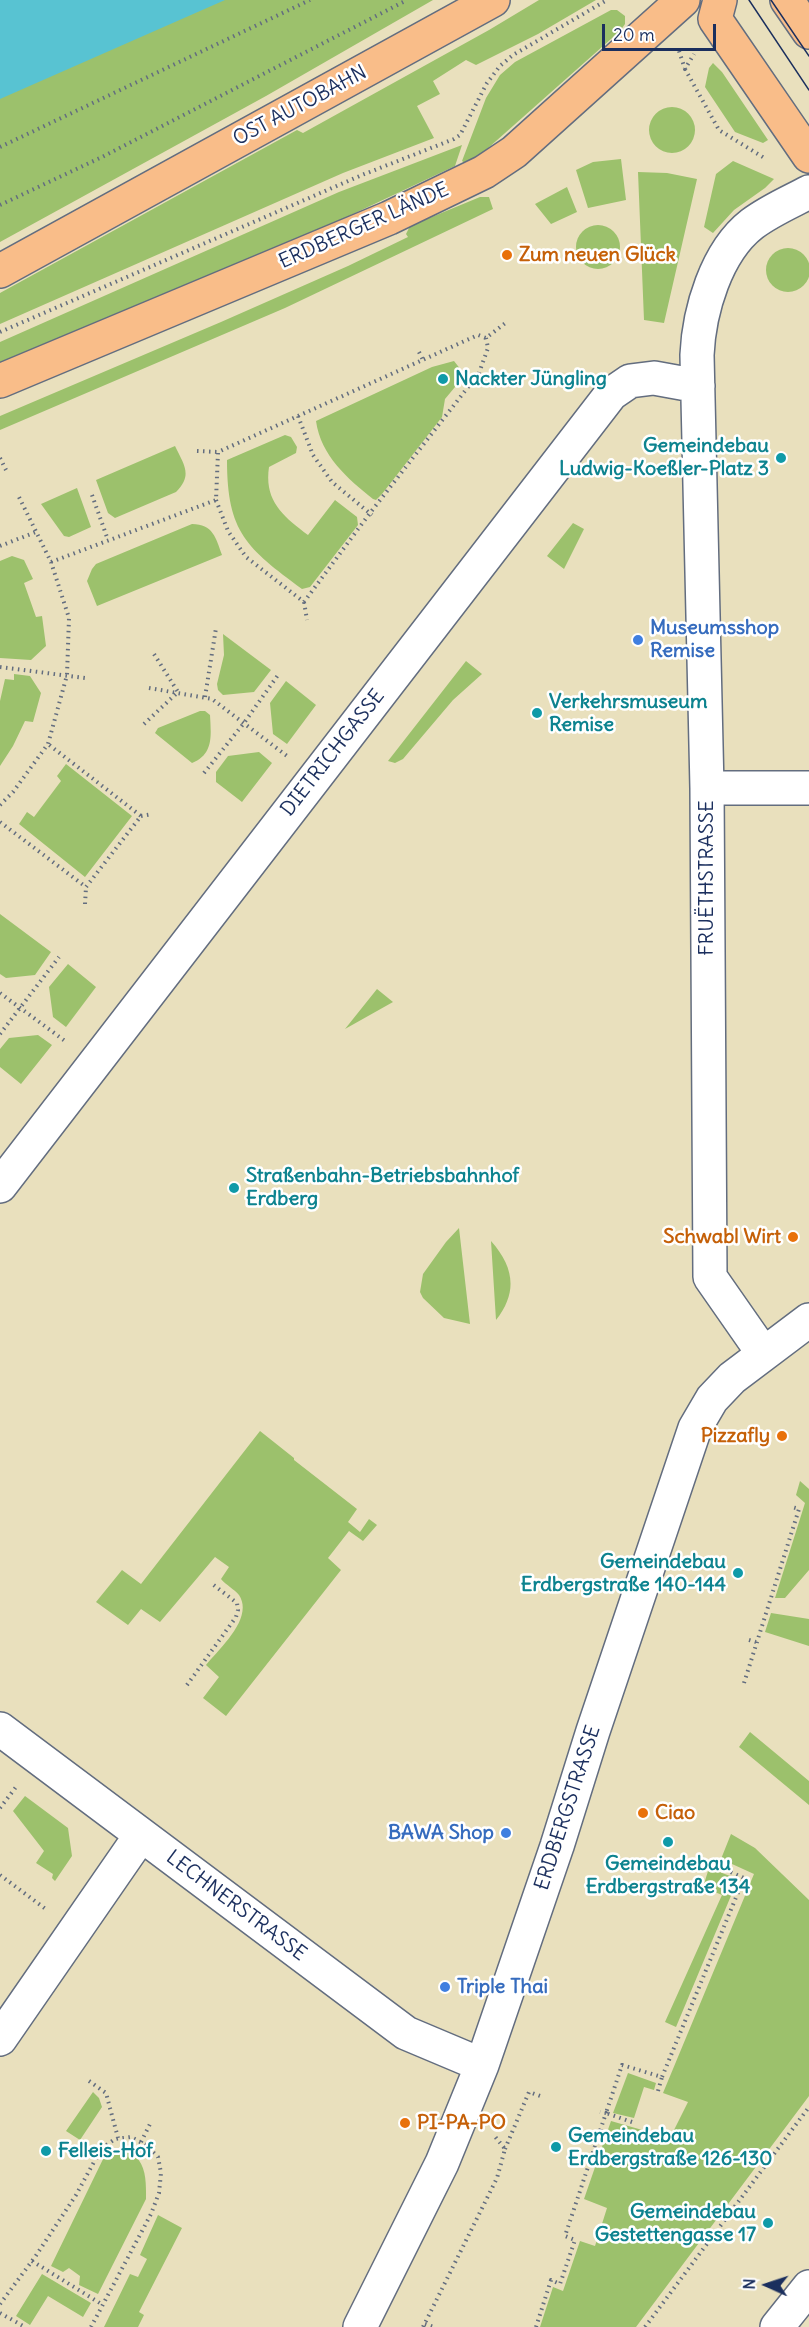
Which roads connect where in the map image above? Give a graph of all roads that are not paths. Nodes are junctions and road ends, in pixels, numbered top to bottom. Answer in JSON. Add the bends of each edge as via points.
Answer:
{"nodes":[{"id":1,"x":493,"y":0,"type":"edge"},
{"id":2,"x":683,"y":0,"type":"edge"},
{"id":3,"x":720,"y":0,"type":"edge"},
{"id":4,"x":787,"y":0,"type":"edge"},
{"id":5,"x":809,"y":32,"type":"edge"},
{"id":6,"x":809,"y":156,"type":"edge"},
{"id":7,"x":806,"y":194,"type":"edge"},
{"id":8,"x":0,"y":271,"type":"edge"},
{"id":9,"x":0,"y":381,"type":"edge"},
{"id":10,"x":698,"y":386,"type":"junction"},
{"id":11,"x":706,"y":788,"type":"junction"},
{"id":12,"x":809,"y":788,"type":"edge"},
{"id":13,"x":0,"y":1186,"type":"edge"},
{"id":14,"x":809,"y":1320,"type":"edge"},
{"id":15,"x":763,"y":1353,"type":"junction"},
{"id":16,"x":0,"y":1729,"type":"edge"},
{"id":17,"x":141,"y":1835,"type":"junction"},
{"id":18,"x":0,"y":2039,"type":"edge"},
{"id":19,"x":482,"y":2065,"type":"junction"},
{"id":20,"x":809,"y":2287,"type":"edge"},
{"id":21,"x":360,"y":2327,"type":"edge"},
{"id":22,"x":777,"y":2327,"type":"edge"}],
"edges":[{"from":1,"to":8,"type":"main road","name":"OST AUTOBAHN"},
{"from":2,"to":9,"type":"main road","name":"ERDBERGER LÄNDE","via":[[514,152],[484,172],[389,218]]},
{"from":3,"to":6,"type":"main road","via":[[715,19]]},
{"from":4,"to":5,"type":"main road"},
{"from":7,"to":10,"type":"street","name":"FRUËTHSTRASSE","via":[[751,225],[726,256],[702,311],[697,346]]},
{"from":10,"to":11,"type":"street","name":"FRUËTHSTRASSE"},
{"from":10,"to":13,"type":"street","name":"DIETRICHGASSE","via":[[654,378],[630,381],[611,394]]},
{"from":11,"to":12,"type":"street"},
{"from":11,"to":15,"type":"street","name":"FRUËTHSTRASSE","via":[[710,1277]]},
{"from":14,"to":15,"type":"street","name":"ERDBERGSTRASSE"},
{"from":15,"to":19,"type":"street","name":"ERDBERGSTRASSE","via":[[712,1399],[694,1428]]},
{"from":16,"to":17,"type":"street","name":"LECHNERSTRASSE"},
{"from":17,"to":18,"type":"street"},
{"from":17,"to":19,"type":"street","name":"LECHNERSTRASSE","via":[[406,2033]]},
{"from":19,"to":21,"type":"street","name":"ERDBERGSTRASSE","via":[[441,2163]]},
{"from":20,"to":22,"type":"street"}]}
